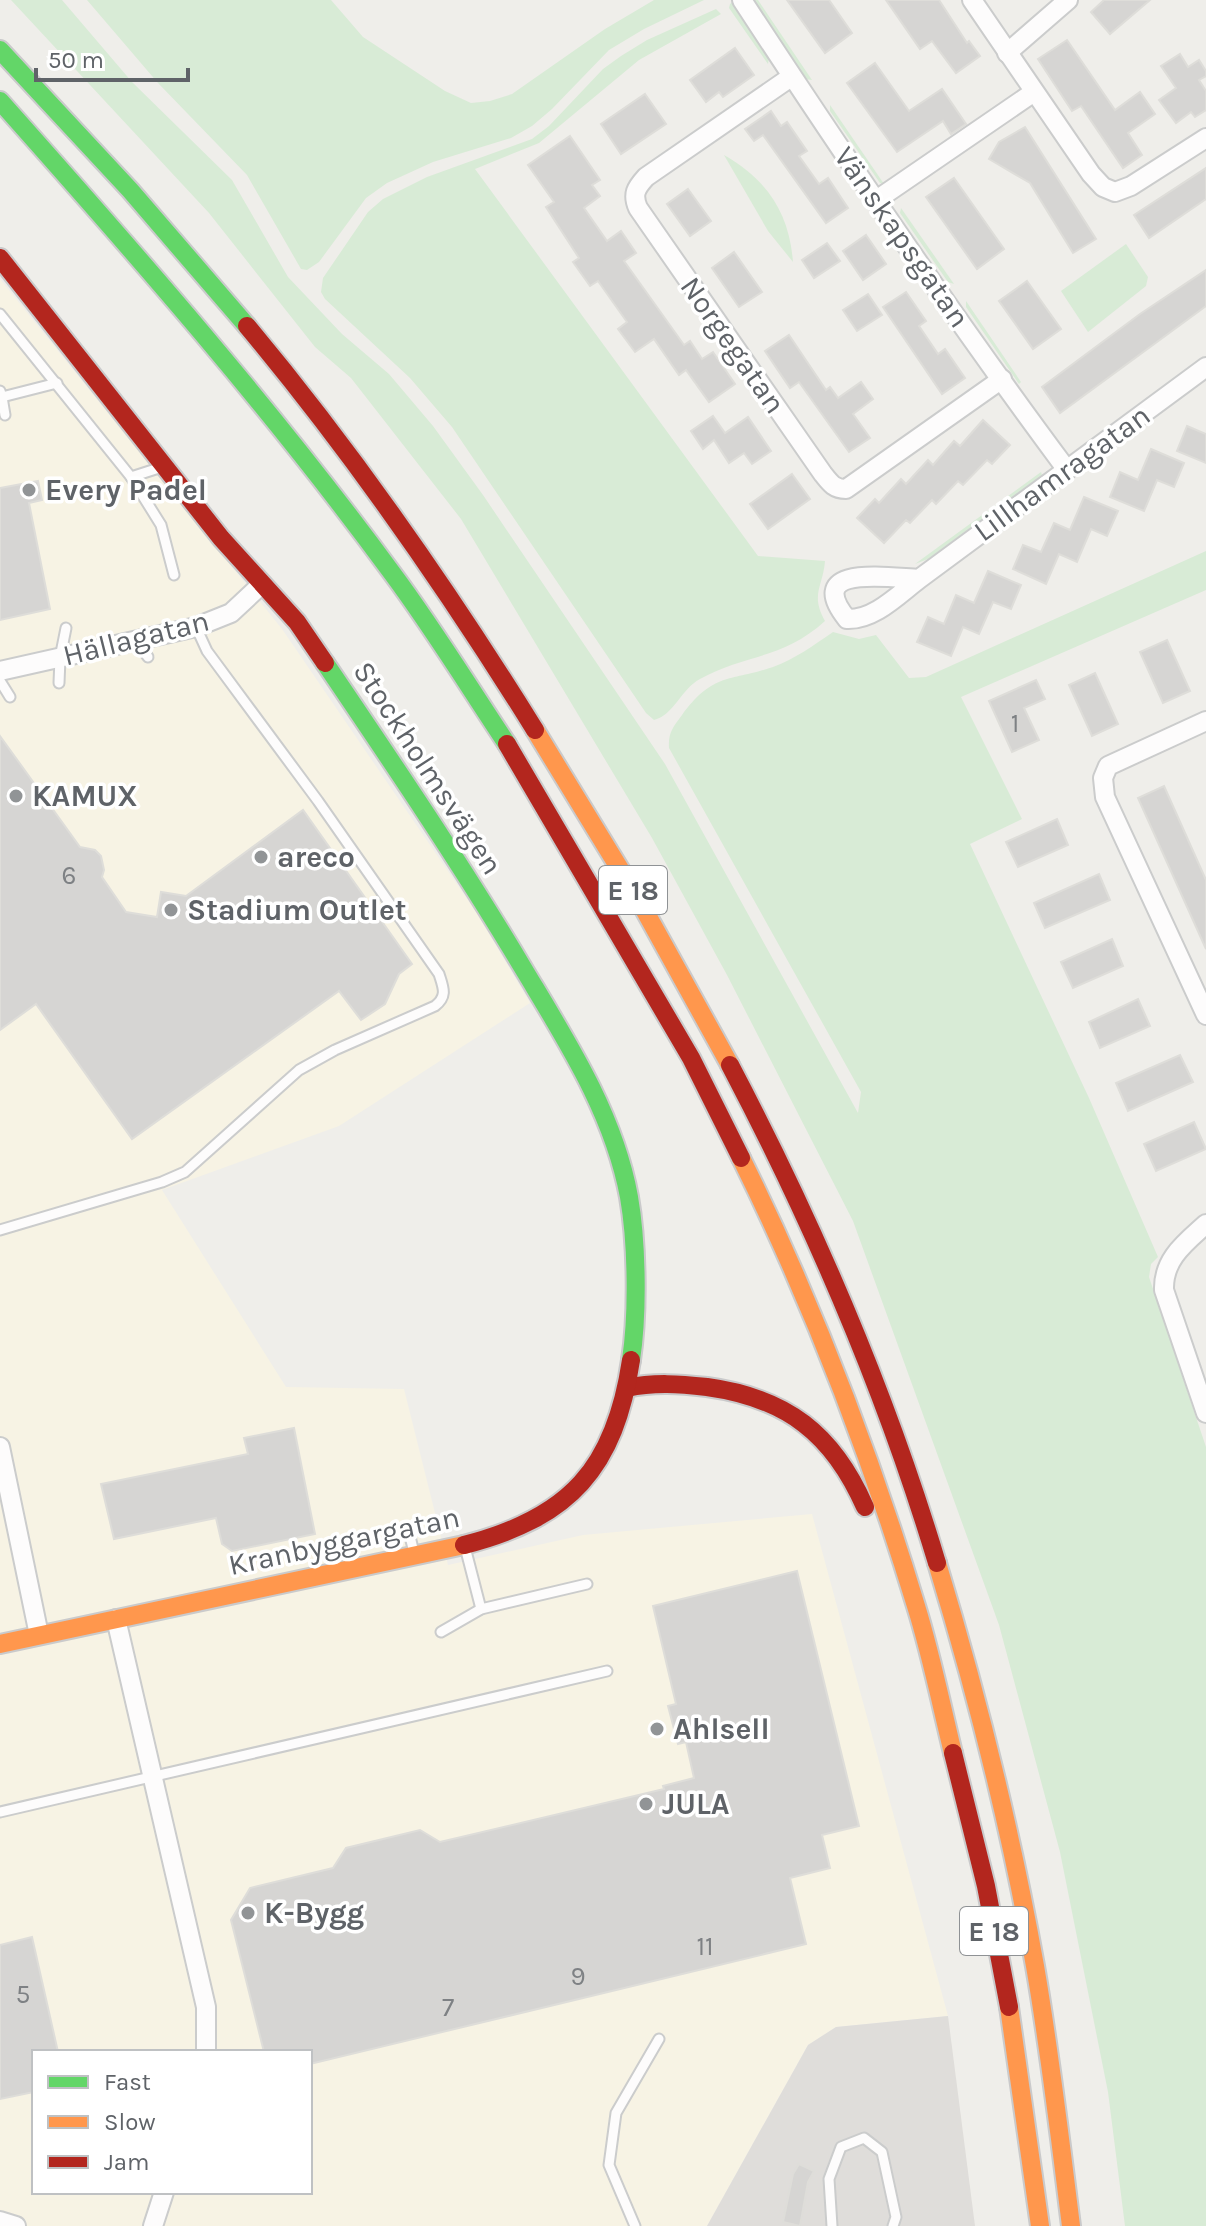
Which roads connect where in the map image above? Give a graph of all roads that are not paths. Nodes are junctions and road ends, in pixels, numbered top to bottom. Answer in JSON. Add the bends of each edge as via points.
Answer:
{"nodes":[{"id":1,"x":742,"y":0,"type":"edge"},
{"id":2,"x":972,"y":0,"type":"edge"},
{"id":3,"x":1068,"y":0,"type":"edge"},
{"id":4,"x":0,"y":50,"type":"edge"},
{"id":5,"x":1007,"y":53,"type":"junction"},
{"id":6,"x":791,"y":77,"type":"junction"},
{"id":7,"x":1034,"y":92,"type":"junction"},
{"id":8,"x":0,"y":101,"type":"edge"},
{"id":9,"x":1206,"y":138,"type":"edge"},
{"id":10,"x":875,"y":201,"type":"junction"},
{"id":11,"x":0,"y":258,"type":"edge"},
{"id":12,"x":0,"y":314,"type":"edge"},
{"id":13,"x":10,"y":326,"type":"junction"},
{"id":14,"x":0,"y":335,"type":"edge"},
{"id":15,"x":1206,"y":367,"type":"edge"},
{"id":16,"x":1002,"y":379,"type":"junction"},
{"id":17,"x":57,"y":383,"type":"junction"},
{"id":18,"x":1,"y":394,"type":"edge"},
{"id":19,"x":5,"y":415,"type":"dead end"},
{"id":20,"x":163,"y":466,"type":"junction"},
{"id":21,"x":1067,"y":470,"type":"junction"},
{"id":22,"x":131,"y":477,"type":"junction"},
{"id":23,"x":174,"y":575,"type":"dead end"},
{"id":24,"x":919,"y":579,"type":"dead end"},
{"id":25,"x":262,"y":584,"type":"junction"},
{"id":26,"x":196,"y":627,"type":"junction"},
{"id":27,"x":66,"y":628,"type":"dead end"},
{"id":28,"x":136,"y":641,"type":"junction"},
{"id":29,"x":148,"y":657,"type":"dead end"},
{"id":30,"x":60,"y":658,"type":"junction"},
{"id":31,"x":0,"y":671,"type":"edge"},
{"id":32,"x":0,"y":681,"type":"edge"},
{"id":33,"x":59,"y":683,"type":"dead end"},
{"id":34,"x":10,"y":697,"type":"dead end"},
{"id":35,"x":1206,"y":721,"type":"edge"},
{"id":36,"x":1206,"y":1015,"type":"edge"},
{"id":37,"x":1206,"y":1224,"type":"edge"},
{"id":38,"x":0,"y":1230,"type":"edge"},
{"id":39,"x":627,"y":1388,"type":"junction"},
{"id":40,"x":1206,"y":1413,"type":"edge"},
{"id":41,"x":0,"y":1447,"type":"edge"},
{"id":42,"x":3,"y":1476,"type":"edge"},
{"id":43,"x":408,"y":1528,"type":"dead end"},
{"id":44,"x":464,"y":1544,"type":"junction"},
{"id":45,"x":415,"y":1557,"type":"junction"},
{"id":46,"x":587,"y":1584,"type":"dead end"},
{"id":47,"x":481,"y":1609,"type":"junction"},
{"id":48,"x":116,"y":1619,"type":"junction"},
{"id":49,"x":441,"y":1632,"type":"dead end"},
{"id":50,"x":39,"y":1635,"type":"junction"},
{"id":51,"x":0,"y":1644,"type":"edge"},
{"id":52,"x":607,"y":1671,"type":"dead end"},
{"id":53,"x":945,"y":1717,"type":"junction"},
{"id":54,"x":153,"y":1777,"type":"junction"},
{"id":55,"x":0,"y":1812,"type":"edge"},
{"id":56,"x":659,"y":2039,"type":"dead end"},
{"id":57,"x":206,"y":2050,"type":"edge"},
{"id":58,"x":163,"y":2194,"type":"edge"},
{"id":59,"x":0,"y":2221,"type":"edge"},
{"id":60,"x":16,"y":2226,"type":"edge"},
{"id":61,"x":153,"y":2226,"type":"edge"},
{"id":62,"x":635,"y":2226,"type":"edge"},
{"id":63,"x":832,"y":2226,"type":"edge"},
{"id":64,"x":893,"y":2226,"type":"edge"},
{"id":65,"x":1040,"y":2226,"type":"edge"},
{"id":66,"x":1071,"y":2226,"type":"edge"}],
"edges":[{"from":1,"to":6,"type":"street","name":"Vänskapsgatan"},
{"from":2,"to":5,"type":"street"},
{"from":3,"to":5,"type":"street"},
{"from":4,"to":66,"type":"main road","number":"E 18","via":[[147,207],[233,310],[331,433],[472,630],[684,977],[784,1169],[844,1303],[905,1464],[975,1696],[1043,2012]]},
{"from":5,"to":7,"type":"street"},
{"from":6,"to":10,"type":"street","name":"Vänskapsgatan"},
{"from":6,"to":16,"type":"street","name":"Norgegatan","via":[[646,177],[633,198],[823,474],[831,485],[846,489]]},
{"from":7,"to":9,"type":"street","via":[[1091,174],[1115,192]]},
{"from":7,"to":10,"type":"street"},
{"from":8,"to":53,"type":"main road","number":"E 18","via":[[238,375],[393,574],[522,766],[691,1058],[747,1171],[870,1467]]},
{"from":10,"to":16,"type":"street","name":"Vänskapsgatan"},
{"from":11,"to":20,"type":"main road","name":"Stockholmsvägen"},
{"from":12,"to":13,"type":"lane"},
{"from":13,"to":14,"type":"lane"},
{"from":13,"to":17,"type":"lane"},
{"from":15,"to":21,"type":"street","name":"Lillhamragatan"},
{"from":16,"to":21,"type":"street","name":"Vänskapsgatan"},
{"from":17,"to":18,"type":"lane"},
{"from":17,"to":22,"type":"lane"},
{"from":18,"to":19,"type":"lane"},
{"from":20,"to":22,"type":"lane"},
{"from":20,"to":25,"type":"main road","name":"Stockholmsvägen"},
{"from":21,"to":24,"type":"street","name":"Lillhamragatan"},
{"from":22,"to":23,"type":"lane","via":[[161,525]]},
{"from":25,"to":26,"type":"street","name":"Hällagatan","via":[[231,613]]},
{"from":25,"to":39,"type":"main road","name":"Stockholmsvägen","via":[[297,622],[419,803],[591,1085],[629,1197],[635,1335]]},
{"from":26,"to":28,"type":"street","name":"Hällagatan"},
{"from":26,"to":38,"type":"lane","via":[[207,651],[439,974],[445,992],[435,1006],[299,1070],[185,1172]]},
{"from":27,"to":30,"type":"lane"},
{"from":28,"to":29,"type":"lane"},
{"from":28,"to":30,"type":"street","name":"Hällagatan"},
{"from":30,"to":31,"type":"street","name":"Hällagatan"},
{"from":30,"to":33,"type":"lane"},
{"from":32,"to":34,"type":"lane"},
{"from":35,"to":36,"type":"street","via":[[1108,766],[1103,778],[1105,797]]},
{"from":37,"to":40,"type":"street","via":[[1175,1253],[1164,1273],[1164,1290]]},
{"from":39,"to":44,"type":"main road","name":"Kranbyggargatan","via":[[606,1450],[586,1479],[523,1526]]},
{"from":39,"to":53,"type":"main road","number":"E 18","via":[[650,1382],[747,1393],[791,1412],[827,1441],[864,1503],[925,1695]]},
{"from":41,"to":42,"type":"street"},
{"from":42,"to":50,"type":"street"},
{"from":43,"to":45,"type":"lane"},
{"from":44,"to":45,"type":"main road","name":"Kranbyggargatan"},
{"from":44,"to":47,"type":"lane"},
{"from":45,"to":48,"type":"main road","name":"Kranbyggargatan"},
{"from":46,"to":47,"type":"lane"},
{"from":47,"to":49,"type":"lane"},
{"from":48,"to":50,"type":"main road","name":"Kranbyggargatan"},
{"from":48,"to":54,"type":"street"},
{"from":50,"to":51,"type":"main road","name":"Kranbyggargatan"},
{"from":52,"to":54,"type":"lane"},
{"from":53,"to":65,"type":"main road","number":"E 18","via":[[986,1886]]},
{"from":54,"to":55,"type":"lane"},
{"from":54,"to":57,"type":"street","via":[[206,2007]]},
{"from":56,"to":62,"type":"lane","via":[[616,2113],[609,2165]]},
{"from":58,"to":61,"type":"street"},
{"from":59,"to":60,"type":"street"},
{"from":63,"to":64,"type":"lane","via":[[833,2168],[841,2147],[864,2138],[882,2152],[896,2217]]}]}
